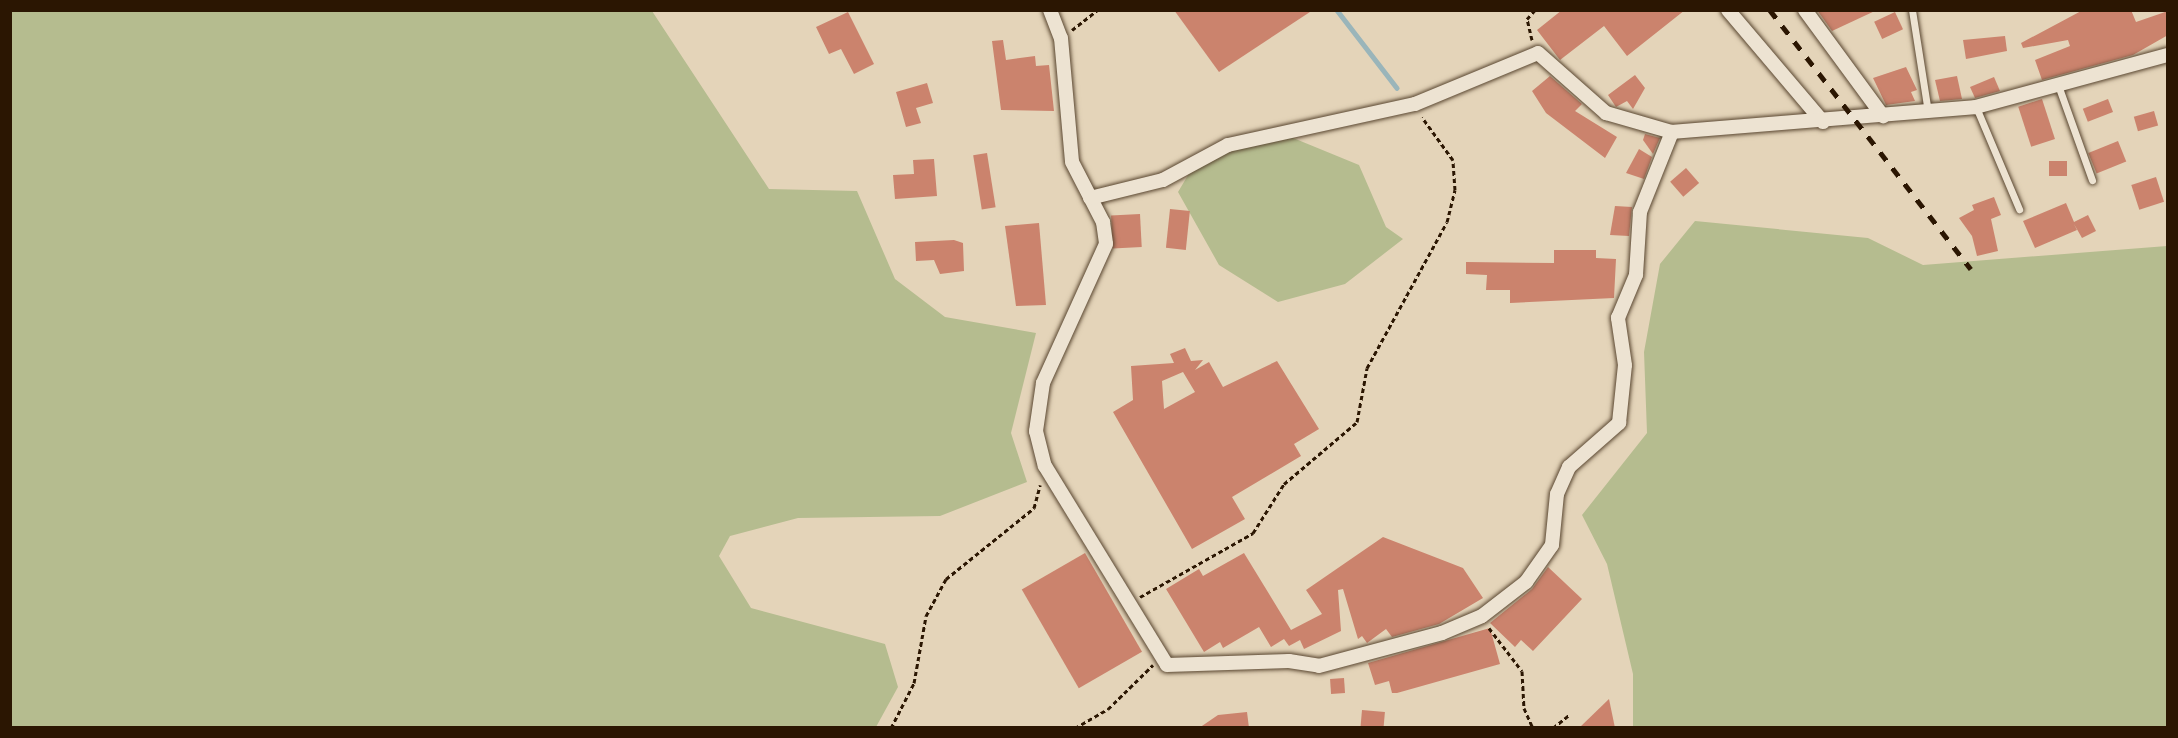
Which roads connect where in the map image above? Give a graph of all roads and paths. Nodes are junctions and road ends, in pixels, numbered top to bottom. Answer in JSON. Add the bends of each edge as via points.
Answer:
{"nodes":[{"id":1,"x":1050,"y":10,"type":"edge"},
{"id":2,"x":1098,"y":10,"type":"edge"},
{"id":3,"x":1535,"y":10,"type":"edge"},
{"id":4,"x":1728,"y":10,"type":"edge"},
{"id":5,"x":1805,"y":10,"type":"edge"},
{"id":6,"x":1912,"y":10,"type":"edge"},
{"id":7,"x":1061,"y":38,"type":"junction"},
{"id":8,"x":1538,"y":52,"type":"junction"},
{"id":9,"x":2168,"y":55,"type":"edge"},
{"id":10,"x":2058,"y":85,"type":"junction"},
{"id":11,"x":1415,"y":104,"type":"junction"},
{"id":12,"x":1976,"y":107,"type":"junction"},
{"id":13,"x":1928,"y":114,"type":"junction"},
{"id":14,"x":1883,"y":116,"type":"junction"},
{"id":15,"x":1823,"y":122,"type":"junction"},
{"id":16,"x":1672,"y":132,"type":"junction"},
{"id":17,"x":2092,"y":180,"type":"dead end"},
{"id":18,"x":1090,"y":198,"type":"junction"},
{"id":19,"x":2019,"y":209,"type":"dead end"},
{"id":20,"x":1045,"y":466,"type":"junction"},
{"id":21,"x":1128,"y":604,"type":"junction"},
{"id":22,"x":1482,"y":615,"type":"junction"},
{"id":23,"x":1159,"y":659,"type":"junction"},
{"id":24,"x":1570,"y":714,"type":"dead end"},
{"id":25,"x":891,"y":728,"type":"edge"},
{"id":26,"x":1075,"y":728,"type":"edge"},
{"id":27,"x":1533,"y":728,"type":"edge"},
{"id":28,"x":1553,"y":728,"type":"edge"}],
"edges":[{"from":1,"to":7,"type":"street"},
{"from":2,"to":7,"type":"path"},
{"from":3,"to":8,"type":"path","via":[[1526,27]]},
{"from":4,"to":15,"type":"street"},
{"from":5,"to":14,"type":"street"},
{"from":6,"to":13,"type":"lane"},
{"from":7,"to":18,"type":"street","via":[[1072,162]]},
{"from":8,"to":11,"type":"street"},
{"from":8,"to":16,"type":"street","via":[[1606,113]]},
{"from":9,"to":10,"type":"street"},
{"from":10,"to":12,"type":"street"},
{"from":10,"to":17,"type":"lane"},
{"from":11,"to":18,"type":"street","via":[[1228,145],[1163,180]]},
{"from":11,"to":21,"type":"path","via":[[1453,160],[1455,190],[1447,222],[1368,368],[1357,422],[1284,484],[1253,533]]},
{"from":12,"to":13,"type":"street"},
{"from":12,"to":19,"type":"lane"},
{"from":13,"to":14,"type":"street"},
{"from":14,"to":15,"type":"street"},
{"from":15,"to":16,"type":"street"},
{"from":16,"to":22,"type":"street","via":[[1640,212],[1636,275],[1618,318],[1625,365],[1619,423],[1569,467],[1557,494],[1557,529],[1539,565],[1519,588]]},
{"from":18,"to":20,"type":"street","via":[[1103,222],[1106,244],[1043,383],[1036,430]]},
{"from":20,"to":21,"type":"street"},
{"from":20,"to":25,"type":"path","via":[[1034,508],[946,579],[926,616],[914,683]]},
{"from":21,"to":23,"type":"street"},
{"from":22,"to":23,"type":"street","via":[[1442,633],[1319,666],[1289,662],[1187,668]]},
{"from":22,"to":27,"type":"path","via":[[1522,670],[1524,708]]},
{"from":23,"to":26,"type":"path","via":[[1108,709]]},
{"from":24,"to":28,"type":"path"}]}
